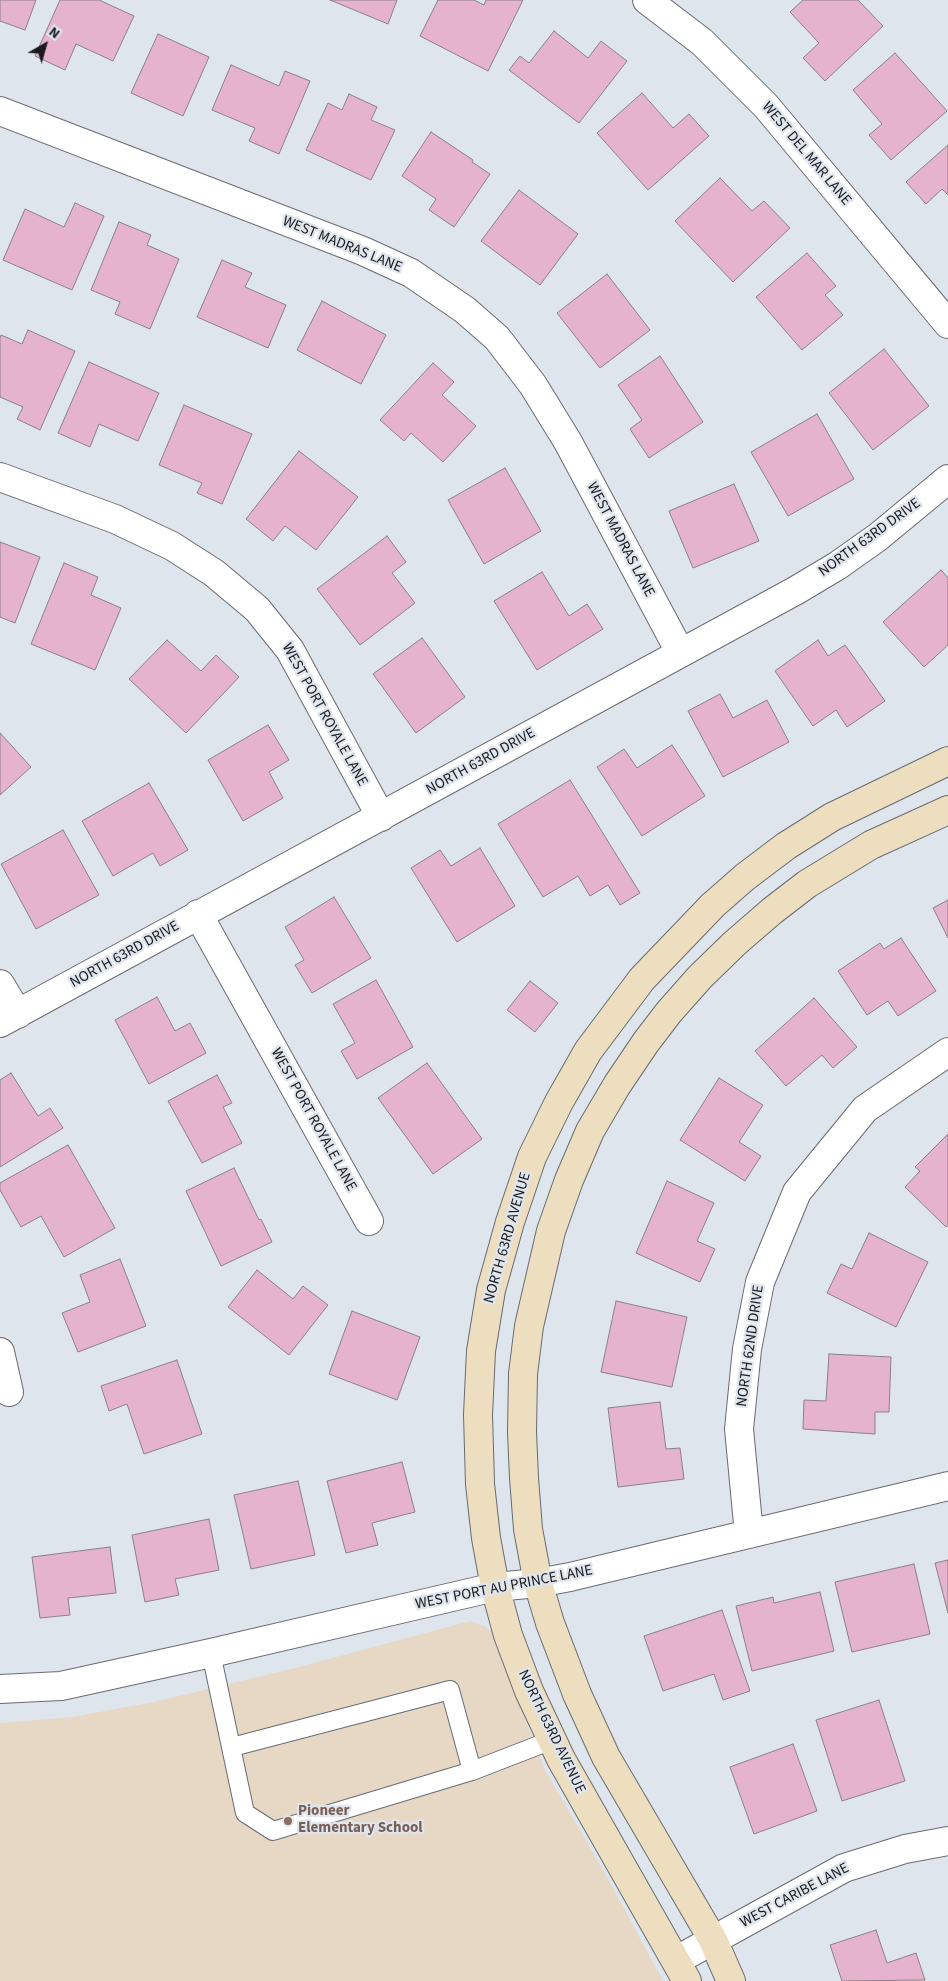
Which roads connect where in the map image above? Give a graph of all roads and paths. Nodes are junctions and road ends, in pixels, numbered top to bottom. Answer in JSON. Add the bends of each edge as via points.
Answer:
{"nodes":[{"id":1,"x":647,"y":0,"type":"edge"},
{"id":2,"x":0,"y":111,"type":"edge"},
{"id":3,"x":948,"y":324,"type":"edge"},
{"id":4,"x":0,"y":477,"type":"edge"},
{"id":5,"x":948,"y":479,"type":"edge"},
{"id":6,"x":680,"y":652,"type":"junction"},
{"id":7,"x":948,"y":761,"type":"edge"},
{"id":8,"x":948,"y":810,"type":"edge"},
{"id":9,"x":381,"y":816,"type":"junction"},
{"id":10,"x":198,"y":914,"type":"junction"},
{"id":11,"x":0,"y":984,"type":"edge"},
{"id":12,"x":9,"y":1018,"type":"edge"},
{"id":13,"x":948,"y":1052,"type":"edge"},
{"id":14,"x":369,"y":1221,"type":"dead end"},
{"id":15,"x":0,"y":1352,"type":"edge"},
{"id":16,"x":9,"y":1392,"type":"dead end"},
{"id":17,"x":948,"y":1486,"type":"edge"},
{"id":18,"x":749,"y":1534,"type":"junction"},
{"id":19,"x":538,"y":1583,"type":"junction"},
{"id":20,"x":495,"y":1587,"type":"junction"},
{"id":21,"x":211,"y":1653,"type":"junction"},
{"id":22,"x":0,"y":1689,"type":"edge"},
{"id":23,"x":591,"y":1724,"type":"junction"},
{"id":24,"x":552,"y":1740,"type":"junction"},
{"id":25,"x":232,"y":1747,"type":"junction"},
{"id":26,"x":472,"y":1771,"type":"junction"},
{"id":27,"x":948,"y":1841,"type":"edge"},
{"id":28,"x":713,"y":1940,"type":"junction"},
{"id":29,"x":682,"y":1970,"type":"edge"},
{"id":30,"x":732,"y":1981,"type":"edge"}],
"edges":[{"from":1,"to":3,"type":"street","name":"WEST DEL MAR LANE","via":[[702,42],[766,106]]},
{"from":2,"to":6,"type":"street","name":"WEST MADRAS LANE","via":[[363,251],[411,273],[465,310],[497,338],[533,385],[568,442]]},
{"from":4,"to":9,"type":"street","name":"WEST PORT ROYALE LANE","via":[[115,519],[172,546],[214,573],[257,608],[290,650]]},
{"from":5,"to":6,"type":"street","name":"NORTH 63RD DRIVE","via":[[837,566]]},
{"from":6,"to":9,"type":"street","name":"NORTH 63RD DRIVE"},
{"from":7,"to":20,"type":"street","name":"NORTH 63RD AVENUE","via":[[832,817],[744,877],[642,979],[588,1052],[559,1102],[532,1157],[510,1222],[491,1290],[481,1351],[478,1415],[480,1484]]},
{"from":8,"to":19,"type":"street","via":[[840,862],[786,900],[735,943],[700,977],[646,1042],[590,1131],[550,1231],[530,1318],[523,1374],[524,1478],[528,1529]]},
{"from":9,"to":10,"type":"street","name":"NORTH 63RD DRIVE"},
{"from":10,"to":12,"type":"street","name":"NORTH 63RD DRIVE"},
{"from":10,"to":14,"type":"street","name":"WEST PORT ROYALE LANE"},
{"from":11,"to":12,"type":"street"},
{"from":13,"to":18,"type":"street","name":"NORTH 62ND DRIVE","via":[[865,1109],[797,1192],[760,1282],[747,1349],[739,1429]]},
{"from":15,"to":16,"type":"street"},
{"from":17,"to":18,"type":"street","name":"WEST PORT AU PRINCE LANE"},
{"from":18,"to":19,"type":"street","name":"WEST PORT AU PRINCE LANE"},
{"from":19,"to":20,"type":"street","name":"WEST PORT AU PRINCE LANE"},
{"from":19,"to":23,"type":"street","via":[[550,1623]]},
{"from":20,"to":21,"type":"street","name":"WEST PORT AU PRINCE LANE"},
{"from":20,"to":24,"type":"street","name":"NORTH 63RD AVENUE","via":[[529,1692]]},
{"from":21,"to":22,"type":"street","name":"WEST PORT AU PRINCE LANE","via":[[61,1686]]},
{"from":21,"to":25,"type":"lane"},
{"from":23,"to":24,"type":"street"},
{"from":23,"to":28,"type":"street","via":[[611,1765]]},
{"from":24,"to":26,"type":"lane"},
{"from":24,"to":29,"type":"street","name":"NORTH 63RD AVENUE"},
{"from":25,"to":26,"type":"lane","via":[[245,1813],[274,1831]]},
{"from":25,"to":26,"type":"lane","via":[[450,1690]]},
{"from":27,"to":28,"type":"street","name":"WEST CARIBE LANE","via":[[905,1849],[844,1868]]},
{"from":28,"to":29,"type":"street","name":"WEST CARIBE LANE"},
{"from":28,"to":30,"type":"street"}]}
